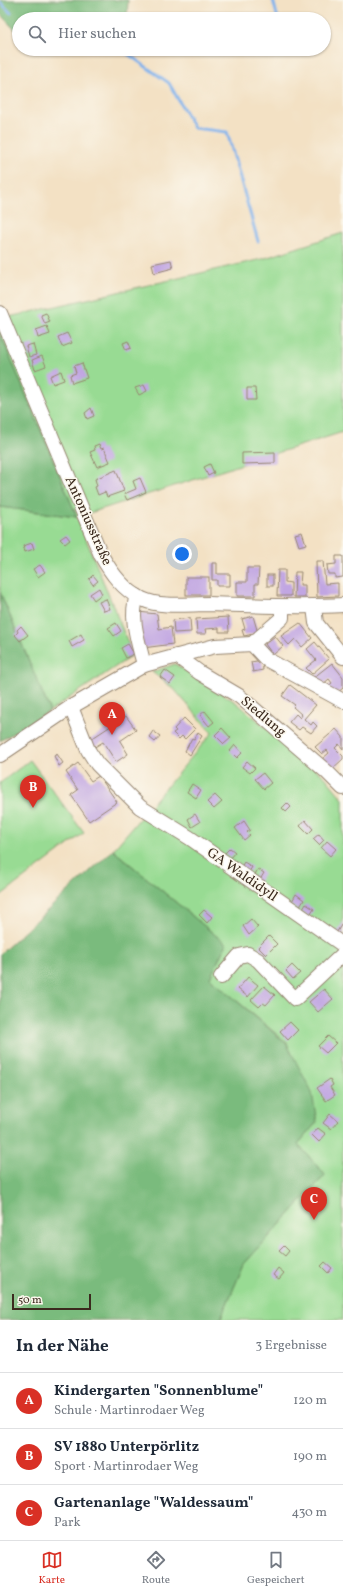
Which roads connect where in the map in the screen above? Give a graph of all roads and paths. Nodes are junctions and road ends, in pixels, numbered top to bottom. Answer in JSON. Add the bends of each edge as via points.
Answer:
{"nodes":[{"id":1,"x":1,"y":315,"type":"edge"},
{"id":2,"x":137,"y":596,"type":"junction"},
{"id":3,"x":343,"y":605,"type":"edge"},
{"id":4,"x":282,"y":606,"type":"junction"},
{"id":5,"x":314,"y":607,"type":"junction"},
{"id":6,"x":252,"y":644,"type":"junction"},
{"id":7,"x":177,"y":656,"type":"junction"},
{"id":8,"x":343,"y":657,"type":"edge"},
{"id":9,"x":144,"y":665,"type":"junction"},
{"id":10,"x":343,"y":701,"type":"edge"},
{"id":11,"x":71,"y":707,"type":"junction"},
{"id":12,"x":0,"y":755,"type":"edge"},
{"id":13,"x":343,"y":788,"type":"edge"},
{"id":14,"x":343,"y":945,"type":"edge"},
{"id":15,"x":343,"y":954,"type":"edge"},
{"id":16,"x":221,"y":977,"type":"dead end"}],
"edges":[{"from":1,"to":2,"type":"street","name":"Antoniusstraße","via":[[101,555],[119,582]]},
{"from":2,"to":4,"type":"street","name":"Antoniusstraße","via":[[168,604]]},
{"from":2,"to":9,"type":"street","via":[[133,606]]},
{"from":3,"to":5,"type":"street","name":"Antoniusstraße"},
{"from":4,"to":5,"type":"street","name":"Antoniusstraße"},
{"from":4,"to":6,"type":"street","via":[[282,618]]},
{"from":5,"to":8,"type":"street","via":[[316,623]]},
{"from":6,"to":7,"type":"street","via":[[215,646]]},
{"from":6,"to":10,"type":"street","via":[[266,658]]},
{"from":7,"to":9,"type":"street"},
{"from":7,"to":13,"type":"street","name":"Siedlung","via":[[239,696]]},
{"from":9,"to":11,"type":"street"},
{"from":11,"to":12,"type":"street"},
{"from":11,"to":14,"type":"street","name":"GA Waldidyll","via":[[88,750],[97,764],[140,806]]},
{"from":15,"to":16,"type":"street","via":[[295,999],[258,960],[248,954],[239,956]]}]}
